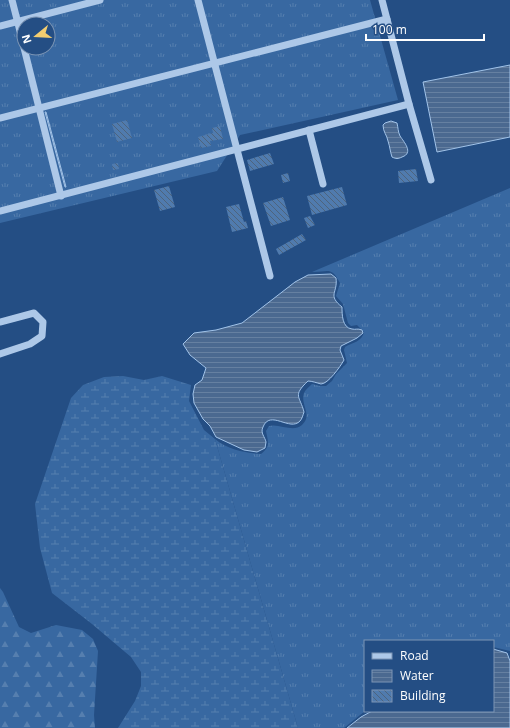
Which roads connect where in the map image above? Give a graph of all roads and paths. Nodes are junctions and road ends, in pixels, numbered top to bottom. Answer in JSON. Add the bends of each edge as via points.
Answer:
{"nodes":[{"id":1,"x":12,"y":0,"type":"edge"},
{"id":2,"x":100,"y":0,"type":"edge"},
{"id":3,"x":198,"y":0,"type":"edge"},
{"id":4,"x":382,"y":0,"type":"edge"},
{"id":5,"x":17,"y":16,"type":"edge"},
{"id":6,"x":38,"y":16,"type":"edge"},
{"id":7,"x":387,"y":19,"type":"junction"},
{"id":8,"x":16,"y":22,"type":"edge"},
{"id":9,"x":0,"y":26,"type":"edge"},
{"id":10,"x":26,"y":56,"type":"edge"},
{"id":11,"x":215,"y":63,"type":"junction"},
{"id":12,"x":409,"y":104,"type":"junction"},
{"id":13,"x":39,"y":108,"type":"junction"},
{"id":14,"x":0,"y":118,"type":"edge"},
{"id":15,"x":309,"y":130,"type":"junction"},
{"id":16,"x":237,"y":149,"type":"junction"},
{"id":17,"x":431,"y":180,"type":"dead end"},
{"id":18,"x":323,"y":184,"type":"dead end"},
{"id":19,"x":61,"y":196,"type":"junction"},
{"id":20,"x":0,"y":211,"type":"edge"},
{"id":21,"x":270,"y":276,"type":"dead end"},
{"id":22,"x":0,"y":322,"type":"edge"},
{"id":23,"x":0,"y":354,"type":"edge"}],
"edges":[{"from":1,"to":5,"type":"street"},
{"from":2,"to":6,"type":"street"},
{"from":3,"to":11,"type":"street"},
{"from":4,"to":7,"type":"street"},
{"from":7,"to":11,"type":"street"},
{"from":7,"to":12,"type":"street"},
{"from":8,"to":9,"type":"street"},
{"from":10,"to":13,"type":"street"},
{"from":11,"to":13,"type":"street"},
{"from":11,"to":16,"type":"street"},
{"from":12,"to":15,"type":"street"},
{"from":12,"to":17,"type":"street"},
{"from":13,"to":14,"type":"street"},
{"from":13,"to":19,"type":"street"},
{"from":15,"to":16,"type":"street"},
{"from":15,"to":18,"type":"street"},
{"from":16,"to":19,"type":"street"},
{"from":16,"to":21,"type":"street"},
{"from":19,"to":20,"type":"street"},
{"from":22,"to":23,"type":"street","via":[[34,313],[43,322],[42,336],[36,341]]}]}
